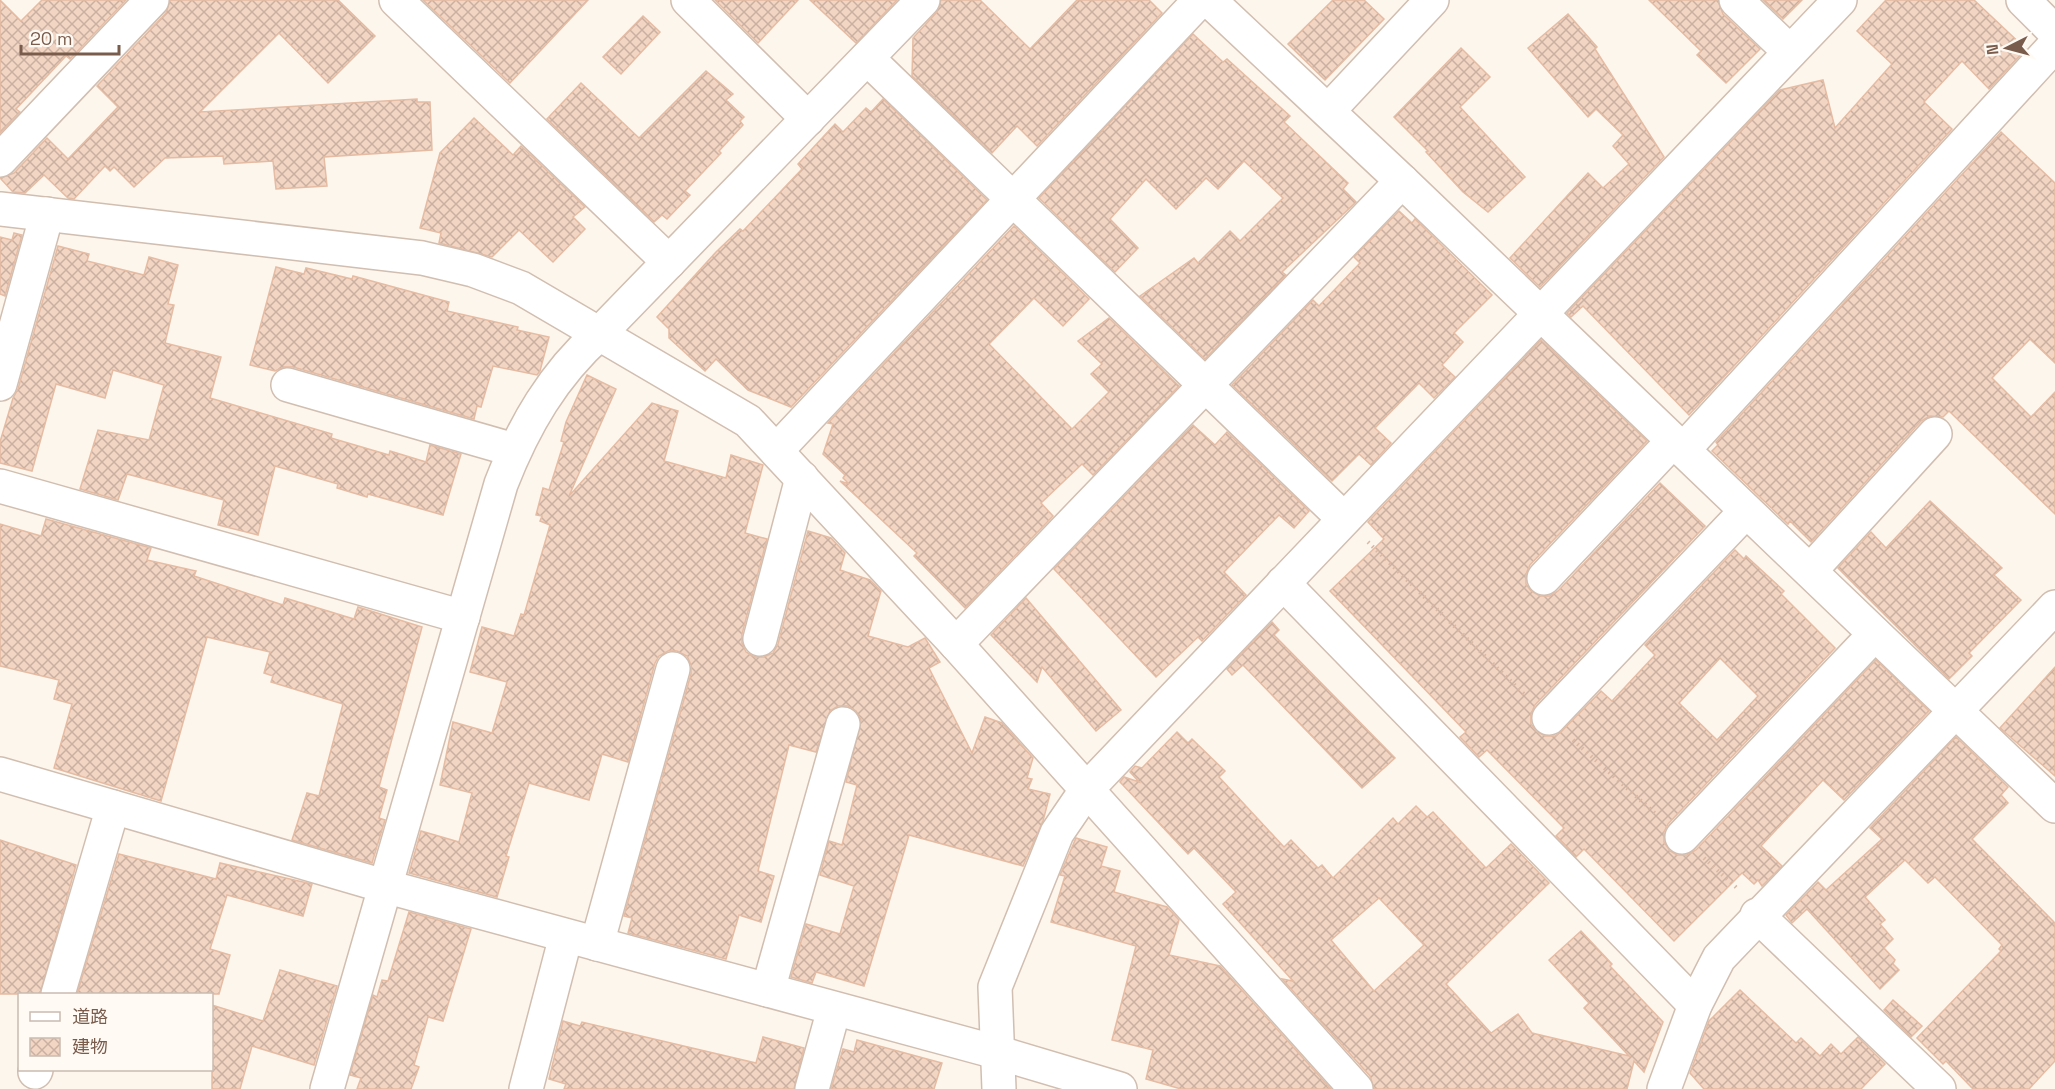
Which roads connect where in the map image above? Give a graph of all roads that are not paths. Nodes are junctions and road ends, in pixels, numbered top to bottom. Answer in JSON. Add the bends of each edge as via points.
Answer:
{"nodes":[{"id":1,"x":152,"y":0,"type":"edge"},
{"id":2,"x":396,"y":0,"type":"edge"},
{"id":3,"x":688,"y":0,"type":"edge"},
{"id":4,"x":923,"y":0,"type":"edge"},
{"id":5,"x":1200,"y":0,"type":"edge"},
{"id":6,"x":1209,"y":0,"type":"edge"},
{"id":7,"x":1432,"y":0,"type":"edge"},
{"id":8,"x":1736,"y":0,"type":"edge"},
{"id":9,"x":1840,"y":0,"type":"edge"},
{"id":10,"x":2023,"y":0,"type":"edge"},
{"id":11,"x":2055,"y":32,"type":"edge"},
{"id":12,"x":2055,"y":45,"type":"edge"},
{"id":13,"x":1790,"y":52,"type":"junction"},
{"id":14,"x":867,"y":58,"type":"junction"},
{"id":15,"x":1328,"y":111,"type":"junction"},
{"id":16,"x":808,"y":119,"type":"junction"},
{"id":17,"x":0,"y":160,"type":"edge"},
{"id":18,"x":1402,"y":181,"type":"junction"},
{"id":19,"x":1014,"y":198,"type":"junction"},
{"id":20,"x":0,"y":208,"type":"edge"},
{"id":21,"x":47,"y":214,"type":"junction"},
{"id":22,"x":669,"y":262,"type":"junction"},
{"id":23,"x":1540,"y":313,"type":"junction"},
{"id":24,"x":600,"y":333,"type":"junction"},
{"id":25,"x":0,"y":384,"type":"edge"},
{"id":26,"x":1206,"y":385,"type":"junction"},
{"id":27,"x":288,"y":386,"type":"dead end"},
{"id":28,"x":1935,"y":434,"type":"dead end"},
{"id":29,"x":1678,"y":445,"type":"junction"},
{"id":30,"x":514,"y":450,"type":"junction"},
{"id":31,"x":777,"y":450,"type":"junction"},
{"id":32,"x":802,"y":478,"type":"junction"},
{"id":33,"x":0,"y":486,"type":"edge"},
{"id":34,"x":1746,"y":511,"type":"junction"},
{"id":35,"x":1344,"y":519,"type":"junction"},
{"id":36,"x":1810,"y":571,"type":"junction"},
{"id":37,"x":1544,"y":578,"type":"dead end"},
{"id":38,"x":1283,"y":583,"type":"junction"},
{"id":39,"x":2055,"y":607,"type":"edge"},
{"id":40,"x":463,"y":616,"type":"junction"},
{"id":41,"x":1875,"y":634,"type":"junction"},
{"id":42,"x":760,"y":639,"type":"dead end"},
{"id":43,"x":956,"y":644,"type":"junction"},
{"id":44,"x":673,"y":669,"type":"dead end"},
{"id":45,"x":1955,"y":710,"type":"junction"},
{"id":46,"x":1549,"y":718,"type":"dead end"},
{"id":47,"x":843,"y":724,"type":"dead end"},
{"id":48,"x":0,"y":774,"type":"edge"},
{"id":49,"x":1087,"y":789,"type":"junction"},
{"id":50,"x":2055,"y":806,"type":"edge"},
{"id":51,"x":113,"y":807,"type":"junction"},
{"id":52,"x":1682,"y":837,"type":"dead end"},
{"id":53,"x":384,"y":886,"type":"junction"},
{"id":54,"x":1757,"y":915,"type":"junction"},
{"id":55,"x":566,"y":936,"type":"junction"},
{"id":56,"x":597,"y":944,"type":"junction"},
{"id":57,"x":768,"y":990,"type":"junction"},
{"id":58,"x":58,"y":993,"type":"edge"},
{"id":59,"x":1695,"y":1005,"type":"junction"},
{"id":60,"x":834,"y":1009,"type":"junction"},
{"id":61,"x":996,"y":1052,"type":"junction"},
{"id":62,"x":327,"y":1089,"type":"edge"},
{"id":63,"x":526,"y":1089,"type":"edge"},
{"id":64,"x":812,"y":1089,"type":"edge"},
{"id":65,"x":999,"y":1089,"type":"edge"},
{"id":66,"x":1120,"y":1089,"type":"edge"},
{"id":67,"x":1356,"y":1089,"type":"edge"},
{"id":68,"x":1664,"y":1089,"type":"edge"},
{"id":69,"x":1939,"y":1089,"type":"edge"}],
"edges":[{"from":1,"to":17,"type":"street"},
{"from":2,"to":22,"type":"street"},
{"from":3,"to":16,"type":"street"},
{"from":4,"to":14,"type":"street"},
{"from":5,"to":19,"type":"street"},
{"from":6,"to":15,"type":"street"},
{"from":7,"to":15,"type":"street"},
{"from":8,"to":13,"type":"street"},
{"from":9,"to":13,"type":"street"},
{"from":10,"to":11,"type":"street"},
{"from":12,"to":29,"type":"street"},
{"from":13,"to":23,"type":"street"},
{"from":14,"to":16,"type":"street"},
{"from":14,"to":19,"type":"street"},
{"from":15,"to":18,"type":"street"},
{"from":16,"to":22,"type":"street"},
{"from":18,"to":23,"type":"street"},
{"from":18,"to":26,"type":"street"},
{"from":19,"to":26,"type":"street"},
{"from":19,"to":31,"type":"street"},
{"from":20,"to":21,"type":"street"},
{"from":21,"to":24,"type":"street","via":[[423,258],[474,270],[521,288]]},
{"from":21,"to":25,"type":"street"},
{"from":22,"to":24,"type":"street"},
{"from":23,"to":29,"type":"street"},
{"from":23,"to":35,"type":"street"},
{"from":24,"to":30,"type":"street","via":[[557,378],[532,414]]},
{"from":24,"to":31,"type":"street","via":[[748,421]]},
{"from":26,"to":35,"type":"street"},
{"from":26,"to":43,"type":"street"},
{"from":27,"to":30,"type":"street"},
{"from":28,"to":36,"type":"street"},
{"from":29,"to":34,"type":"street"},
{"from":29,"to":37,"type":"street"},
{"from":30,"to":40,"type":"street"},
{"from":31,"to":32,"type":"street"},
{"from":32,"to":42,"type":"street"},
{"from":32,"to":43,"type":"street"},
{"from":33,"to":40,"type":"street"},
{"from":34,"to":36,"type":"street"},
{"from":34,"to":46,"type":"street"},
{"from":35,"to":38,"type":"street"},
{"from":36,"to":41,"type":"street"},
{"from":38,"to":49,"type":"street"},
{"from":38,"to":59,"type":"street"},
{"from":39,"to":45,"type":"street"},
{"from":40,"to":53,"type":"street"},
{"from":41,"to":45,"type":"street"},
{"from":41,"to":52,"type":"street"},
{"from":43,"to":49,"type":"street"},
{"from":44,"to":56,"type":"street"},
{"from":45,"to":50,"type":"street"},
{"from":45,"to":54,"type":"street"},
{"from":47,"to":57,"type":"street"},
{"from":48,"to":51,"type":"street"},
{"from":49,"to":61,"type":"street","via":[[1057,833],[995,987]]},
{"from":49,"to":67,"type":"street"},
{"from":51,"to":53,"type":"street"},
{"from":51,"to":58,"type":"street"},
{"from":53,"to":55,"type":"street"},
{"from":53,"to":62,"type":"street"},
{"from":54,"to":59,"type":"street","via":[[1719,958]]},
{"from":54,"to":69,"type":"street"},
{"from":55,"to":56,"type":"street"},
{"from":55,"to":63,"type":"street"},
{"from":56,"to":57,"type":"street"},
{"from":57,"to":60,"type":"street"},
{"from":59,"to":68,"type":"street"},
{"from":60,"to":61,"type":"street"},
{"from":60,"to":64,"type":"street"},
{"from":61,"to":65,"type":"street"},
{"from":61,"to":66,"type":"street"}]}
